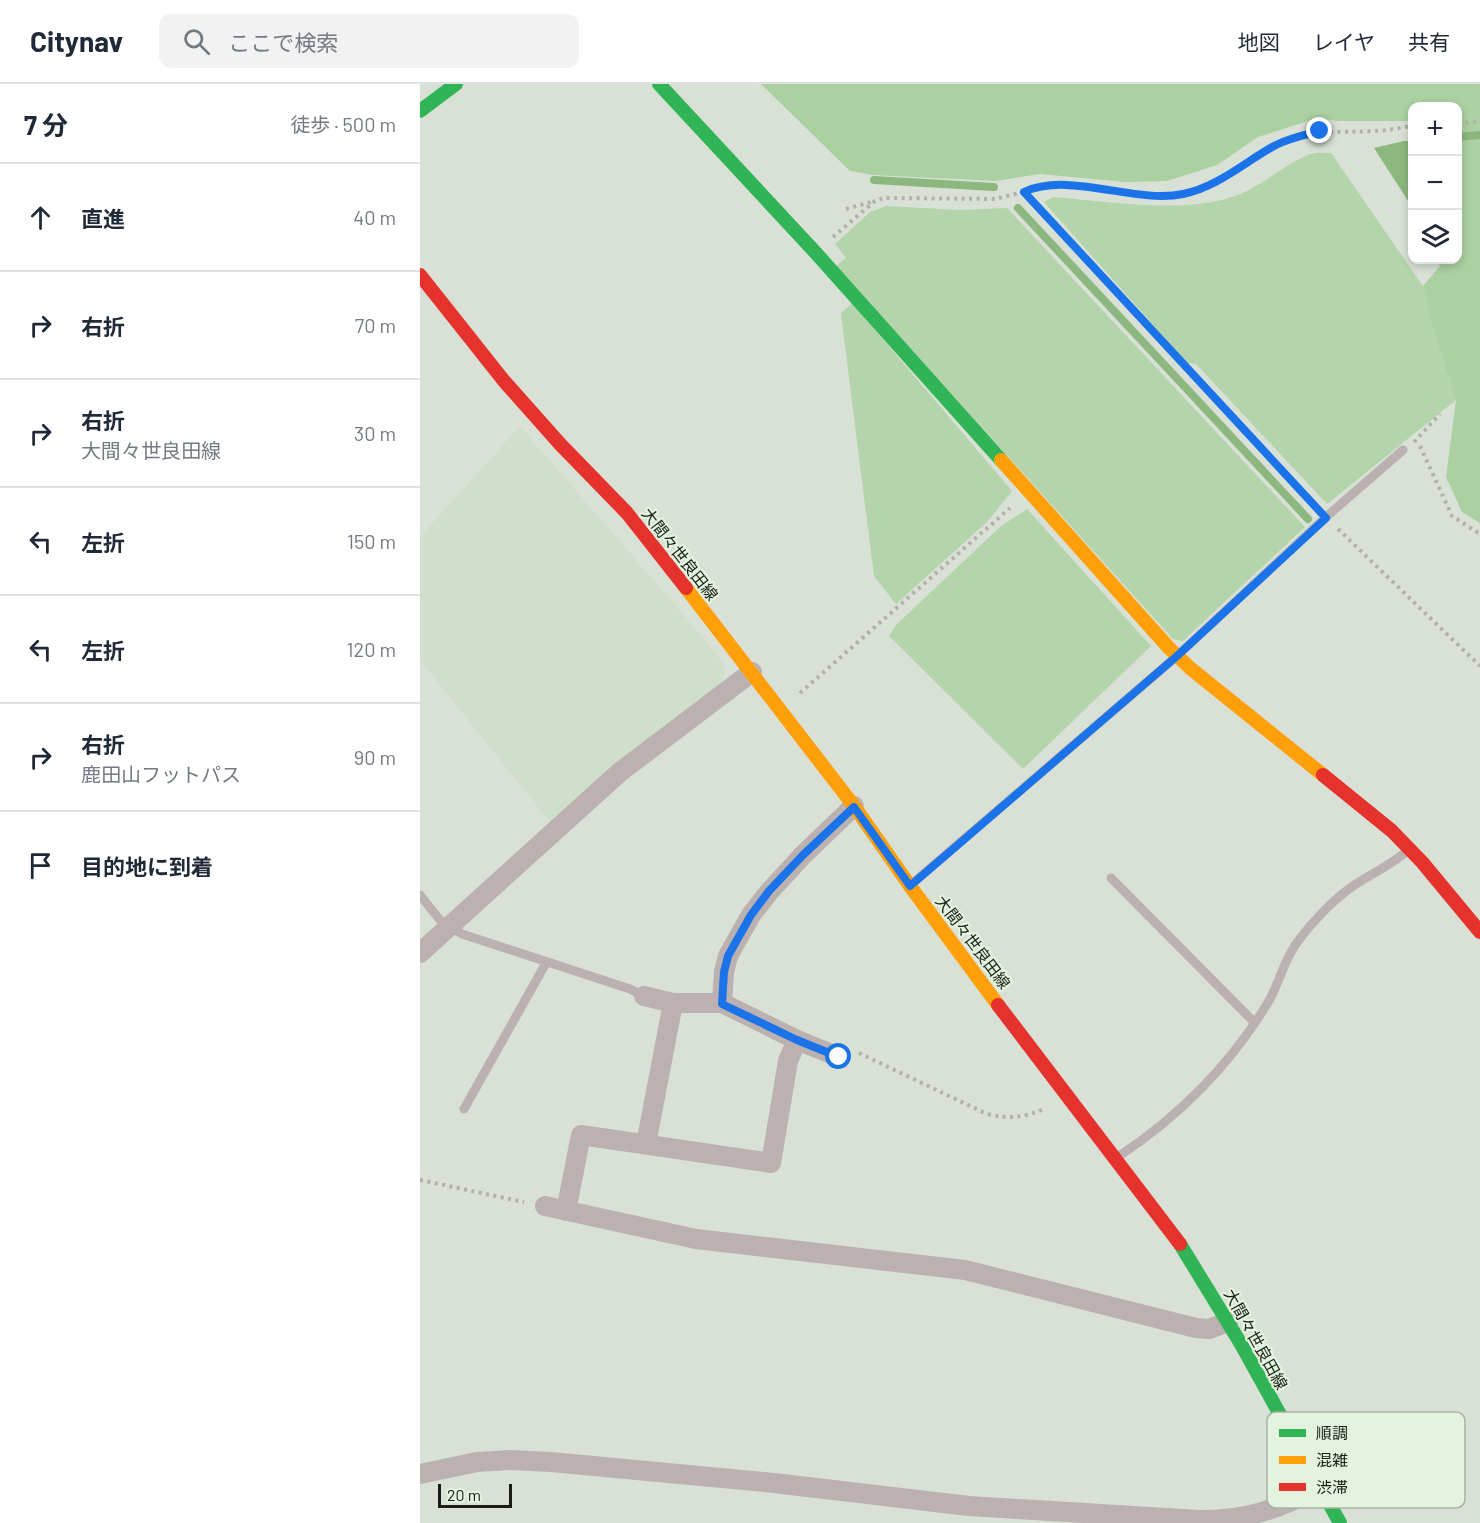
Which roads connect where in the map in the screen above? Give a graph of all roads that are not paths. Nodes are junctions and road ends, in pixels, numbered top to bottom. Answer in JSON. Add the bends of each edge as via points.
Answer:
{"nodes":[{"id":1,"x":456,"y":84,"type":"edge"},
{"id":2,"x":659,"y":84,"type":"edge"},
{"id":3,"x":420,"y":111,"type":"edge"},
{"id":4,"x":420,"y":275,"type":"edge"},
{"id":5,"x":1403,"y":450,"type":"road end"},
{"id":6,"x":1177,"y":656,"type":"junction"},
{"id":7,"x":752,"y":672,"type":"junction"},
{"id":8,"x":854,"y":807,"type":"junction"},
{"id":9,"x":1410,"y":849,"type":"junction"},
{"id":10,"x":1111,"y":878,"type":"dead end"},
{"id":11,"x":910,"y":886,"type":"junction"},
{"id":12,"x":420,"y":895,"type":"edge"},
{"id":13,"x":451,"y":926,"type":"junction"},
{"id":14,"x":1480,"y":932,"type":"edge"},
{"id":15,"x":420,"y":953,"type":"edge"},
{"id":16,"x":546,"y":963,"type":"junction"},
{"id":17,"x":644,"y":996,"type":"joint"},
{"id":18,"x":673,"y":1003,"type":"junction"},
{"id":19,"x":722,"y":1004,"type":"junction"},
{"id":20,"x":1255,"y":1023,"type":"junction"},
{"id":21,"x":797,"y":1040,"type":"junction"},
{"id":22,"x":839,"y":1057,"type":"road end"},
{"id":23,"x":464,"y":1109,"type":"dead end"},
{"id":24,"x":646,"y":1144,"type":"junction"},
{"id":25,"x":1116,"y":1157,"type":"junction"},
{"id":26,"x":545,"y":1206,"type":"road end"},
{"id":27,"x":566,"y":1211,"type":"junction"},
{"id":28,"x":1228,"y":1322,"type":"junction"},
{"id":29,"x":1277,"y":1412,"type":"edge"},
{"id":30,"x":420,"y":1474,"type":"edge"},
{"id":31,"x":1274,"y":1508,"type":"edge"},
{"id":32,"x":1331,"y":1508,"type":"edge"},
{"id":33,"x":1340,"y":1523,"type":"edge"}],
"edges":[{"from":1,"to":3,"type":"main road"},
{"from":2,"to":6,"type":"main road"},
{"from":4,"to":7,"type":"main road","name":"大間々世良田線","via":[[504,381],[627,513]]},
{"from":5,"to":6,"type":"lane"},
{"from":6,"to":9,"type":"main road"},
{"from":6,"to":11,"type":"lane"},
{"from":7,"to":8,"type":"main road","name":"大間々世良田線"},
{"from":7,"to":13,"type":"street","via":[[620,772]]},
{"from":8,"to":11,"type":"main road","name":"大間々世良田線"},
{"from":8,"to":19,"type":"street","via":[[803,855],[751,915],[728,956]]},
{"from":9,"to":14,"type":"main road"},
{"from":9,"to":20,"type":"lane","via":[[1351,888],[1308,929],[1297,942]]},
{"from":10,"to":20,"type":"lane"},
{"from":11,"to":25,"type":"main road","name":"大間々世良田線"},
{"from":12,"to":13,"type":"lane","via":[[440,920]]},
{"from":13,"to":15,"type":"street"},
{"from":13,"to":16,"type":"lane","via":[[462,934]]},
{"from":16,"to":17,"type":"lane"},
{"from":16,"to":23,"type":"lane"},
{"from":17,"to":18,"type":"street"},
{"from":18,"to":19,"type":"street"},
{"from":18,"to":24,"type":"street"},
{"from":19,"to":21,"type":"street"},
{"from":20,"to":25,"type":"lane","via":[[1203,1088],[1145,1139]]},
{"from":21,"to":22,"type":"street"},
{"from":21,"to":24,"type":"street","via":[[789,1061],[771,1163]]},
{"from":24,"to":27,"type":"street","via":[[581,1135]]},
{"from":25,"to":28,"type":"main road","name":"大間々世良田線","via":[[1183,1248]]},
{"from":26,"to":27,"type":"street"},
{"from":27,"to":28,"type":"street","via":[[696,1239],[965,1270],[1196,1328],[1209,1329]]},
{"from":28,"to":29,"type":"main road","name":"大間々世良田線"},
{"from":30,"to":31,"type":"street","via":[[477,1462],[511,1460],[774,1483],[969,1506],[1199,1520],[1230,1520]]},
{"from":32,"to":33,"type":"main road","name":"大間々世良田線"}]}
